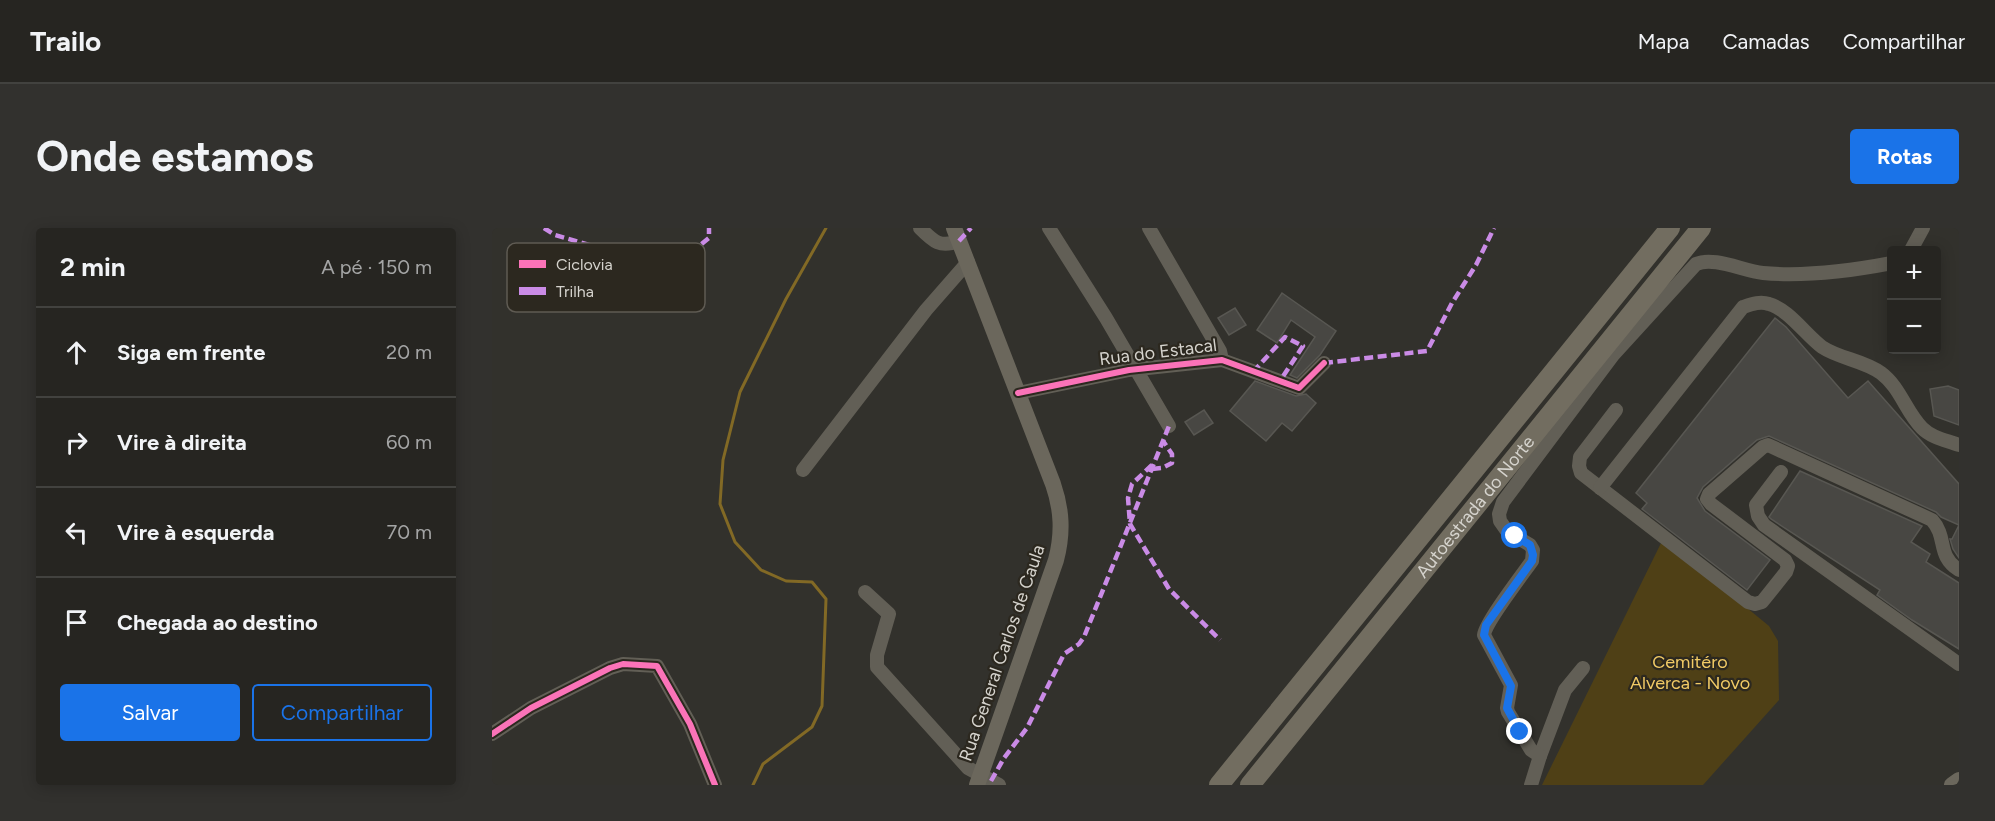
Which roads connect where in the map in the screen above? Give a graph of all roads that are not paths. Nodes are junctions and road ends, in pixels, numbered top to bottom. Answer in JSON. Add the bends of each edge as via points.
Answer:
{"nodes":[{"id":1,"x":920,"y":228,"type":"edge"},
{"id":2,"x":1049,"y":228,"type":"edge"},
{"id":3,"x":1149,"y":228,"type":"edge"},
{"id":4,"x":1670,"y":228,"type":"edge"},
{"id":5,"x":1701,"y":228,"type":"edge"},
{"id":6,"x":1923,"y":228,"type":"edge"},
{"id":7,"x":957,"y":234,"type":"edge"},
{"id":8,"x":1913,"y":246,"type":"edge"},
{"id":9,"x":968,"y":262,"type":"junction"},
{"id":10,"x":1887,"y":264,"type":"edge"},
{"id":11,"x":1222,"y":360,"type":"junction"},
{"id":12,"x":1324,"y":363,"type":"dead end"},
{"id":13,"x":1136,"y":370,"type":"junction"},
{"id":14,"x":1018,"y":393,"type":"junction"},
{"id":15,"x":1616,"y":410,"type":"dead end"},
{"id":16,"x":1169,"y":426,"type":"dead end"},
{"id":17,"x":1959,"y":445,"type":"edge"},
{"id":18,"x":803,"y":470,"type":"dead end"},
{"id":19,"x":1781,"y":472,"type":"dead end"},
{"id":20,"x":1600,"y":488,"type":"junction"},
{"id":21,"x":1959,"y":570,"type":"edge"},
{"id":22,"x":865,"y":591,"type":"dead end"},
{"id":23,"x":1959,"y":664,"type":"edge"},
{"id":24,"x":1583,"y":669,"type":"dead end"},
{"id":25,"x":492,"y":734,"type":"edge"},
{"id":26,"x":1540,"y":756,"type":"junction"},
{"id":27,"x":979,"y":780,"type":"edge"},
{"id":28,"x":1959,"y":780,"type":"edge"},
{"id":29,"x":716,"y":785,"type":"edge"},
{"id":30,"x":999,"y":785,"type":"edge"},
{"id":31,"x":1219,"y":785,"type":"edge"},
{"id":32,"x":1250,"y":785,"type":"edge"},
{"id":33,"x":1531,"y":785,"type":"edge"},
{"id":34,"x":1952,"y":785,"type":"edge"}],
"edges":[{"from":1,"to":7,"type":"street","via":[[940,244],[948,245]]},
{"from":2,"to":13,"type":"street"},
{"from":3,"to":11,"type":"street"},
{"from":4,"to":31,"type":"highway","name":"Autoestrada do Norte"},
{"from":5,"to":32,"type":"highway","name":"Autoestrada do Norte"},
{"from":6,"to":8,"type":"street"},
{"from":7,"to":9,"type":"main road","name":"Rua General Carlos de Caula"},
{"from":9,"to":14,"type":"main road","name":"Rua General Carlos de Caula"},
{"from":9,"to":18,"type":"street","via":[[926,310]]},
{"from":10,"to":26,"type":"street","via":[[1799,274],[1744,270],[1714,261],[1696,264],[1613,355],[1503,502],[1499,514],[1504,528],[1530,545],[1533,555],[1486,625],[1484,635],[1511,686],[1508,712]]},
{"from":11,"to":12,"type":"street","name":"Rua do Estacal","via":[[1299,388]]},
{"from":11,"to":13,"type":"street","name":"Rua do Estacal"},
{"from":13,"to":14,"type":"street","name":"Rua do Estacal"},
{"from":13,"to":16,"type":"street"},
{"from":14,"to":27,"type":"main road","name":"Rua General Carlos de Caula","via":[[1058,500],[1061,537]]},
{"from":15,"to":20,"type":"street","via":[[1580,458],[1581,473]]},
{"from":17,"to":20,"type":"street","via":[[1921,427],[1880,373],[1821,346],[1779,308],[1755,303],[1743,308]]},
{"from":19,"to":23,"type":"street","via":[[1756,505],[1764,525]]},
{"from":20,"to":21,"type":"street","via":[[1755,604],[1762,602],[1788,566],[1707,499],[1768,445],[1932,520],[1941,532],[1946,559]]},
{"from":22,"to":27,"type":"street","via":[[889,614],[876,667]]},
{"from":24,"to":26,"type":"street","via":[[1565,690]]},
{"from":25,"to":29,"type":"street","via":[[531,708],[610,668],[623,664],[657,666],[690,724]]},
{"from":26,"to":33,"type":"street"},
{"from":27,"to":30,"type":"street"},
{"from":28,"to":34,"type":"main road"}]}
